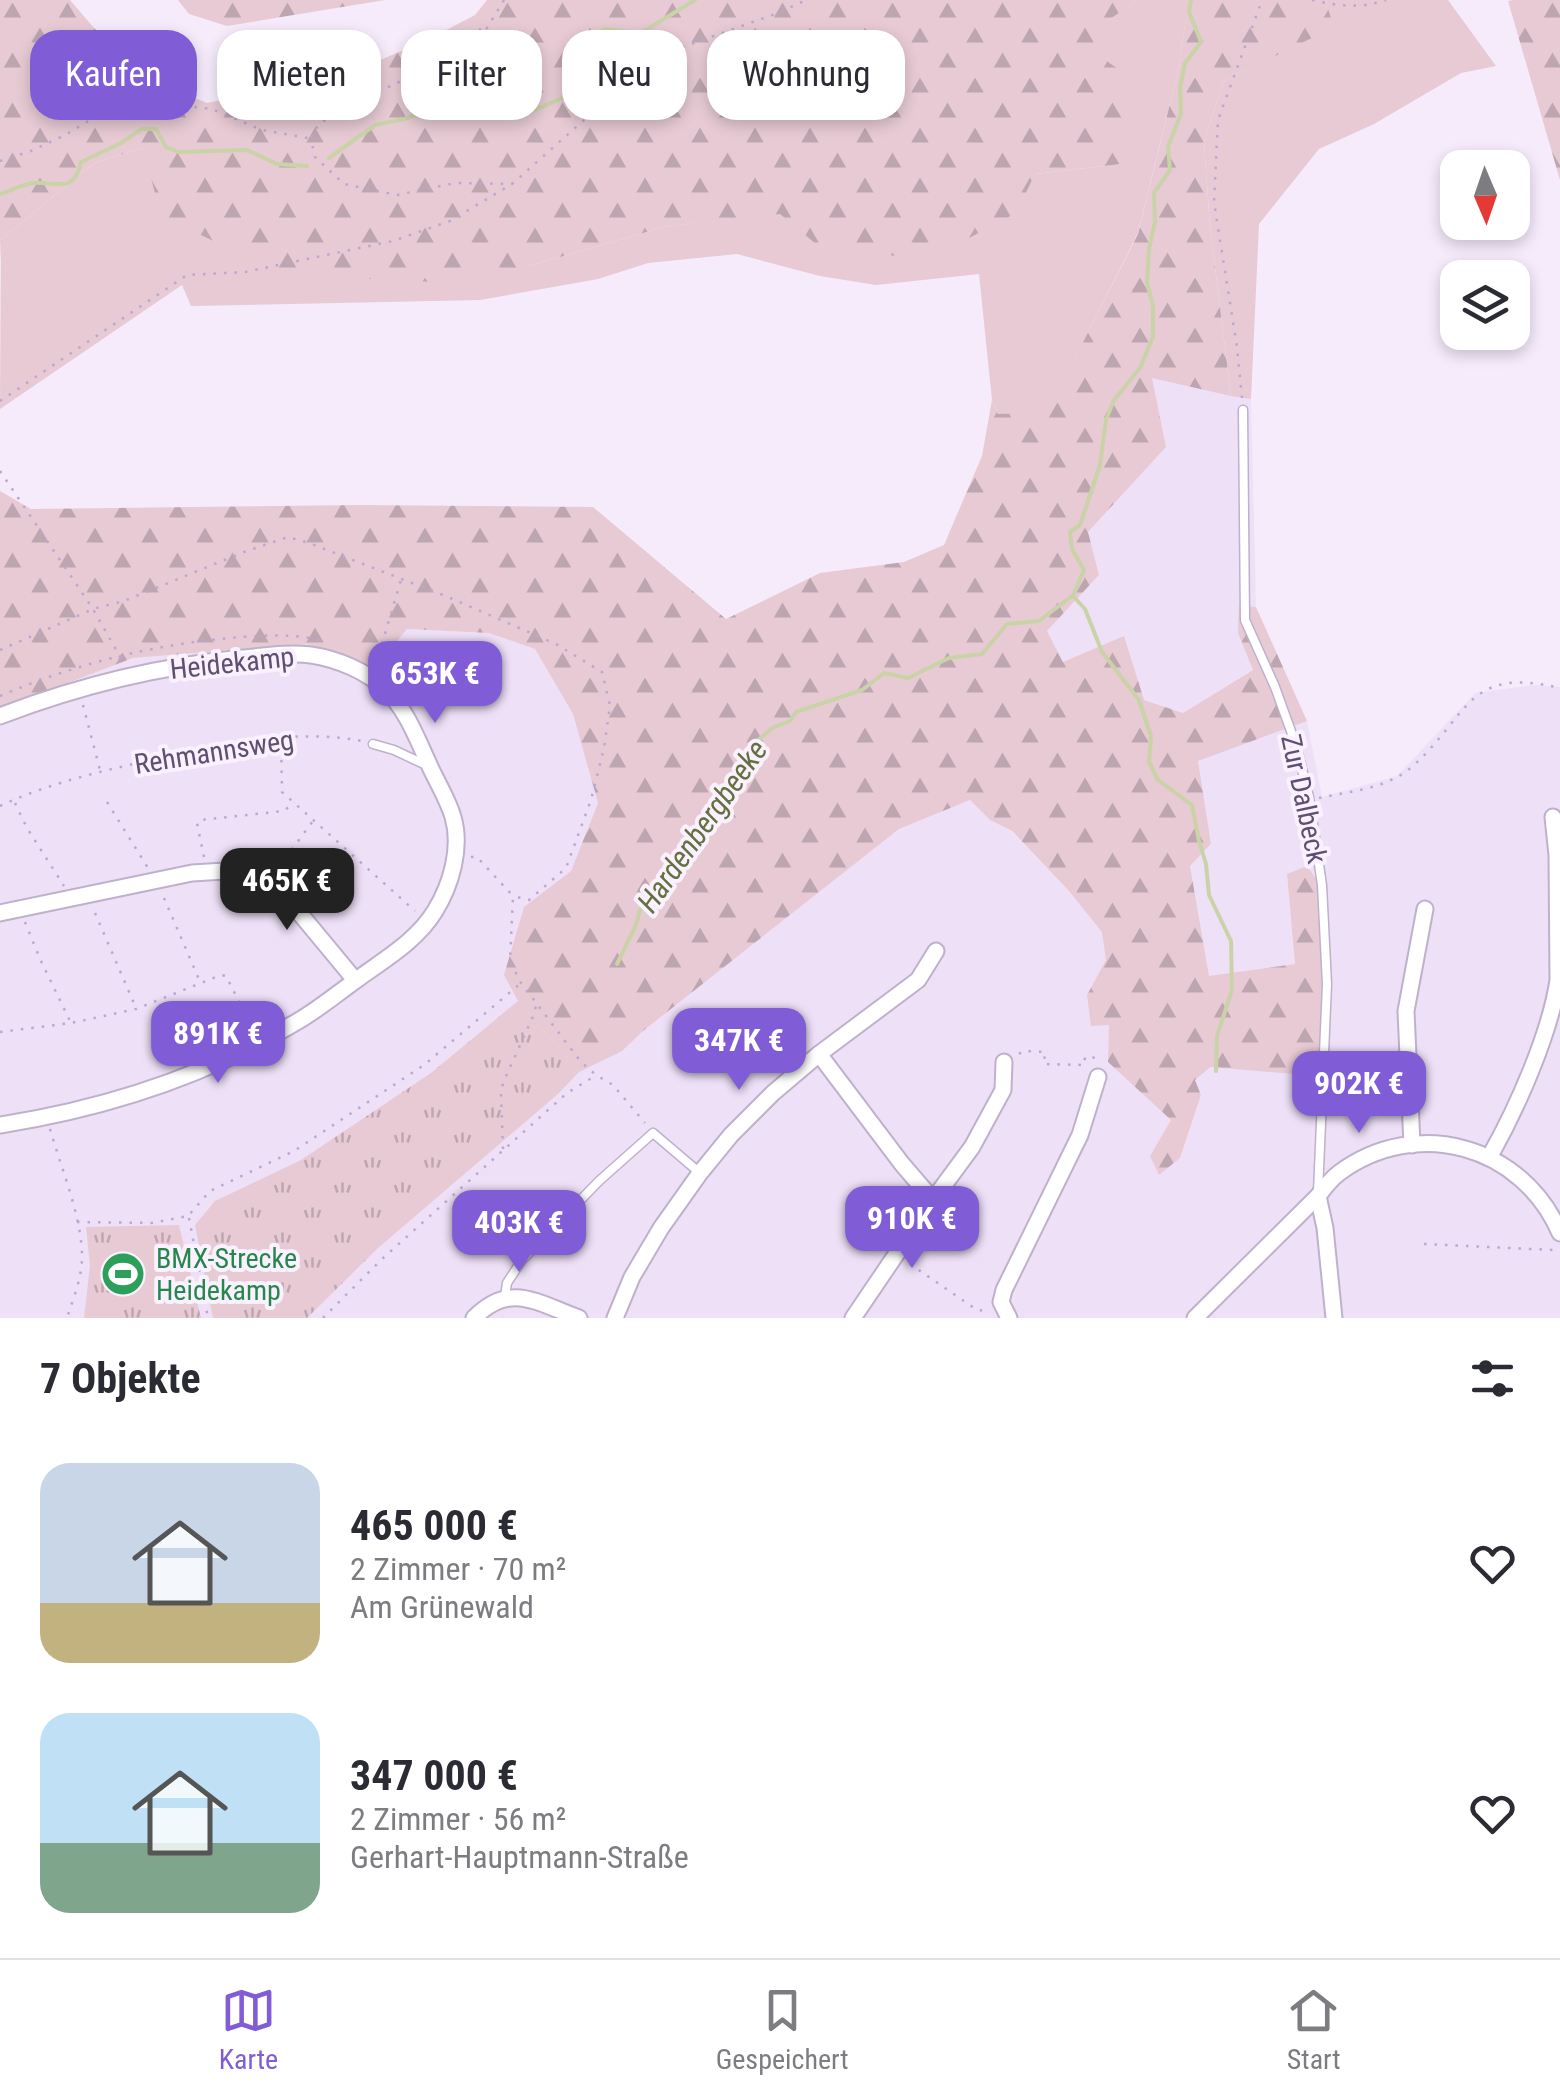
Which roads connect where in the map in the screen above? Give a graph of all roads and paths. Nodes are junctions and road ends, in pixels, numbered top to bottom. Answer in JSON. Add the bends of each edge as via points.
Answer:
{"nodes":[{"id":1,"x":504,"y":0,"type":"edge"},
{"id":2,"x":806,"y":0,"type":"edge"},
{"id":3,"x":1262,"y":0,"type":"edge"},
{"id":4,"x":1312,"y":0,"type":"edge"},
{"id":5,"x":1386,"y":0,"type":"edge"},
{"id":6,"x":310,"y":139,"type":"junction"},
{"id":7,"x":0,"y":161,"type":"edge"},
{"id":8,"x":512,"y":184,"type":"junction"},
{"id":9,"x":0,"y":401,"type":"edge"},
{"id":10,"x":1243,"y":410,"type":"joint"},
{"id":11,"x":0,"y":471,"type":"edge"},
{"id":12,"x":401,"y":579,"type":"junction"},
{"id":13,"x":93,"y":609,"type":"junction"},
{"id":14,"x":0,"y":650,"type":"edge"},
{"id":15,"x":367,"y":676,"type":"junction"},
{"id":16,"x":125,"y":677,"type":"junction"},
{"id":17,"x":1560,"y":688,"type":"edge"},
{"id":18,"x":82,"y":704,"type":"dead end"},
{"id":19,"x":0,"y":716,"type":"edge"},
{"id":20,"x":280,"y":739,"type":"junction"},
{"id":21,"x":373,"y":744,"type":"joint"},
{"id":22,"x":430,"y":767,"type":"junction"},
{"id":23,"x":100,"y":771,"type":"junction"},
{"id":24,"x":14,"y":800,"type":"junction"},
{"id":25,"x":1310,"y":800,"type":"junction"},
{"id":26,"x":107,"y":802,"type":"dead end"},
{"id":27,"x":294,"y":802,"type":"junction"},
{"id":28,"x":0,"y":806,"type":"edge"},
{"id":29,"x":1554,"y":817,"type":"dead end"},
{"id":30,"x":314,"y":820,"type":"junction"},
{"id":31,"x":455,"y":854,"type":"junction"},
{"id":32,"x":204,"y":857,"type":"dead end"},
{"id":33,"x":152,"y":873,"type":"dead end"},
{"id":34,"x":267,"y":886,"type":"junction"},
{"id":35,"x":68,"y":891,"type":"dead end"},
{"id":36,"x":514,"y":896,"type":"junction"},
{"id":37,"x":164,"y":898,"type":"dead end"},
{"id":38,"x":1425,"y":908,"type":"dead end"},
{"id":39,"x":0,"y":912,"type":"edge"},
{"id":40,"x":95,"y":914,"type":"dead end"},
{"id":41,"x":23,"y":916,"type":"dead end"},
{"id":42,"x":427,"y":922,"type":"junction"},
{"id":43,"x":936,"y":952,"type":"dead end"},
{"id":44,"x":355,"y":980,"type":"junction"},
{"id":45,"x":521,"y":983,"type":"junction"},
{"id":46,"x":202,"y":984,"type":"junction"},
{"id":47,"x":536,"y":1003,"type":"junction"},
{"id":48,"x":136,"y":1009,"type":"junction"},
{"id":49,"x":71,"y":1024,"type":"junction"},
{"id":50,"x":0,"y":1032,"type":"edge"},
{"id":51,"x":255,"y":1033,"type":"dead end"},
{"id":52,"x":819,"y":1054,"type":"junction"},
{"id":53,"x":1004,"y":1062,"type":"joint"},
{"id":54,"x":596,"y":1075,"type":"junction"},
{"id":55,"x":1098,"y":1077,"type":"joint"},
{"id":56,"x":47,"y":1118,"type":"junction"},
{"id":57,"x":0,"y":1125,"type":"edge"},
{"id":58,"x":653,"y":1133,"type":"junction"},
{"id":59,"x":1412,"y":1144,"type":"junction"},
{"id":60,"x":502,"y":1151,"type":"junction"},
{"id":61,"x":1490,"y":1156,"type":"junction"},
{"id":62,"x":700,"y":1173,"type":"junction"},
{"id":63,"x":1318,"y":1196,"type":"junction"},
{"id":64,"x":933,"y":1200,"type":"junction"},
{"id":65,"x":188,"y":1216,"type":"junction"},
{"id":66,"x":76,"y":1222,"type":"junction"},
{"id":67,"x":1560,"y":1234,"type":"edge"},
{"id":68,"x":1424,"y":1244,"type":"dead end"},
{"id":69,"x":1553,"y":1250,"type":"dead end"},
{"id":70,"x":896,"y":1254,"type":"junction"},
{"id":71,"x":505,"y":1296,"type":"junction"},
{"id":72,"x":1008,"y":1316,"type":"edge"},
{"id":73,"x":67,"y":1318,"type":"edge"},
{"id":74,"x":208,"y":1318,"type":"edge"},
{"id":75,"x":323,"y":1318,"type":"edge"},
{"id":76,"x":474,"y":1318,"type":"edge"},
{"id":77,"x":579,"y":1318,"type":"edge"},
{"id":78,"x":615,"y":1318,"type":"edge"},
{"id":79,"x":853,"y":1318,"type":"edge"},
{"id":80,"x":1195,"y":1318,"type":"edge"},
{"id":81,"x":1334,"y":1318,"type":"edge"}],
"edges":[{"from":1,"to":6,"type":"path","via":[[482,36],[346,107]]},
{"from":2,"to":8,"type":"path","via":[[655,58]]},
{"from":3,"to":10,"type":"path","via":[[1218,120],[1214,202]]},
{"from":4,"to":5,"type":"path","via":[[1341,6]]},
{"from":6,"to":7,"type":"path","via":[[262,130],[212,109],[125,100],[65,135]]},
{"from":6,"to":8,"type":"path","via":[[315,157],[344,184],[397,195],[455,183]]},
{"from":8,"to":9,"type":"path","via":[[450,221],[393,241],[245,272],[188,275]]},
{"from":10,"to":25,"type":"lane","name":"Zur Dalbeck","via":[[1245,620],[1296,745]]},
{"from":11,"to":13,"type":"path"},
{"from":12,"to":13,"type":"path","via":[[288,537]]},
{"from":12,"to":15,"type":"path"},
{"from":12,"to":36,"type":"path","via":[[556,644],[602,672],[610,706],[604,748],[566,868],[529,900]]},
{"from":13,"to":14,"type":"path"},
{"from":13,"to":16,"type":"path"},
{"from":15,"to":16,"type":"street","name":"Heidekamp","via":[[333,660],[290,654]]},
{"from":15,"to":22,"type":"street","name":"Heidekamp","via":[[400,706]]},
{"from":16,"to":19,"type":"street","name":"Heidekamp"},
{"from":17,"to":25,"type":"path","via":[[1486,687],[1413,766],[1386,784]]},
{"from":18,"to":23,"type":"path"},
{"from":20,"to":21,"type":"path","name":"Rehmannsweg"},
{"from":20,"to":23,"type":"path","name":"Rehmannsweg"},
{"from":20,"to":27,"type":"path","via":[[282,792]]},
{"from":21,"to":22,"type":"lane"},
{"from":22,"to":31,"type":"street","name":"Heidekamp","via":[[454,818]]},
{"from":23,"to":24,"type":"path","name":"Rehmannsweg"},
{"from":24,"to":28,"type":"path","name":"Rehmannsweg"},
{"from":24,"to":35,"type":"path"},
{"from":25,"to":63,"type":"lane","name":"Zur Dalbeck","via":[[1327,984]]},
{"from":26,"to":33,"type":"path"},
{"from":27,"to":30,"type":"path"},
{"from":27,"to":32,"type":"path","via":[[284,811],[201,820]]},
{"from":29,"to":61,"type":"street","via":[[1556,996]]},
{"from":30,"to":34,"type":"path"},
{"from":30,"to":42,"type":"path"},
{"from":31,"to":36,"type":"path","via":[[477,858]]},
{"from":31,"to":42,"type":"street","name":"Heidekamp","via":[[445,892]]},
{"from":34,"to":39,"type":"street","via":[[249,876],[206,872]]},
{"from":34,"to":44,"type":"street","via":[[292,904]]},
{"from":36,"to":45,"type":"path","via":[[510,960]]},
{"from":37,"to":46,"type":"path"},
{"from":38,"to":59,"type":"street","via":[[1406,1011]]},
{"from":40,"to":48,"type":"path"},
{"from":41,"to":49,"type":"path"},
{"from":42,"to":44,"type":"street","name":"Heidekamp"},
{"from":43,"to":52,"type":"street","via":[[918,980]]},
{"from":44,"to":56,"type":"street","name":"Heidekamp","via":[[244,1051],[153,1088]]},
{"from":45,"to":47,"type":"path"},
{"from":45,"to":65,"type":"path","via":[[424,1066],[294,1151],[210,1191]]},
{"from":46,"to":48,"type":"path"},
{"from":46,"to":51,"type":"path","via":[[226,976]]},
{"from":47,"to":54,"type":"path"},
{"from":47,"to":60,"type":"path","via":[[501,1094]]},
{"from":48,"to":49,"type":"path"},
{"from":49,"to":50,"type":"path"},
{"from":52,"to":62,"type":"street","via":[[751,1113]]},
{"from":52,"to":64,"type":"street"},
{"from":53,"to":55,"type":"path","via":[[1023,1051],[1045,1052],[1044,1064],[1084,1066],[1085,1057],[1098,1058]]},
{"from":53,"to":64,"type":"street","via":[[1003,1090],[989,1119]]},
{"from":54,"to":58,"type":"path","via":[[613,1085]]},
{"from":54,"to":60,"type":"path"},
{"from":55,"to":72,"type":"street","via":[[1080,1135],[1004,1290]]},
{"from":56,"to":57,"type":"street","name":"Heidekamp"},
{"from":56,"to":66,"type":"path"},
{"from":58,"to":62,"type":"lane"},
{"from":58,"to":71,"type":"lane","via":[[522,1260]]},
{"from":59,"to":61,"type":"street"},
{"from":59,"to":63,"type":"street","via":[[1358,1161]]},
{"from":60,"to":75,"type":"path"},
{"from":61,"to":67,"type":"street","via":[[1526,1184]]},
{"from":62,"to":78,"type":"street","via":[[642,1260]]},
{"from":63,"to":80,"type":"street"},
{"from":63,"to":81,"type":"street"},
{"from":64,"to":70,"type":"street"},
{"from":65,"to":66,"type":"path"},
{"from":65,"to":74,"type":"path"},
{"from":66,"to":73,"type":"path","via":[[82,1259]]},
{"from":68,"to":69,"type":"path"},
{"from":70,"to":72,"type":"path","via":[[977,1310]]},
{"from":70,"to":79,"type":"street"},
{"from":71,"to":76,"type":"street"},
{"from":71,"to":77,"type":"street"}]}
